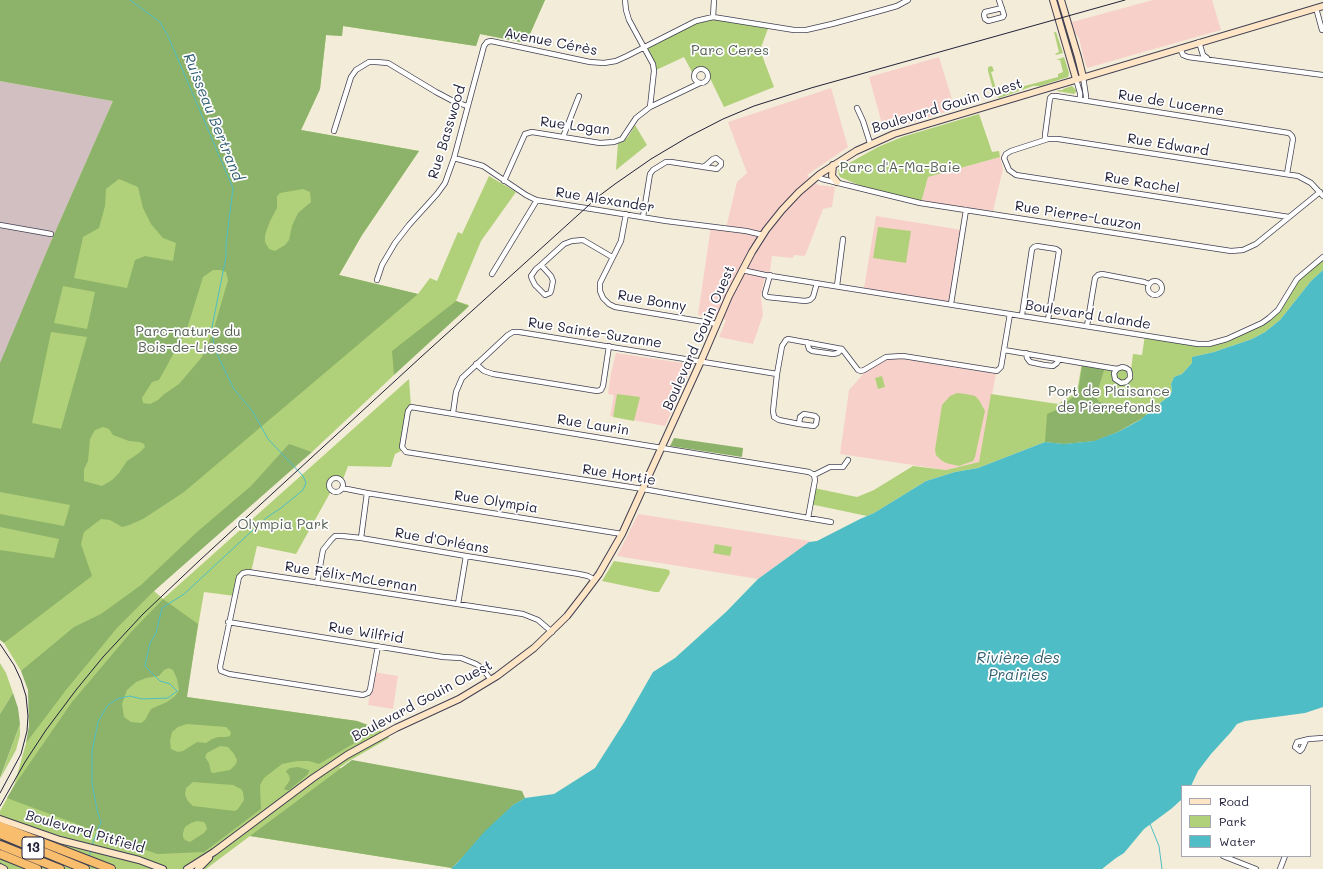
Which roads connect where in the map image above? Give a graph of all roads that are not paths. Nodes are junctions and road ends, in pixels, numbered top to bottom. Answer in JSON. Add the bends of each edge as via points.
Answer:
{"nodes":[{"id":1,"x":625,"y":0,"type":"edge"},
{"id":2,"x":714,"y":0,"type":"edge"},
{"id":3,"x":908,"y":0,"type":"edge"},
{"id":4,"x":999,"y":0,"type":"edge"},
{"id":5,"x":1053,"y":0,"type":"edge"},
{"id":6,"x":1061,"y":0,"type":"edge"},
{"id":7,"x":1320,"y":7,"type":"edge"},
{"id":8,"x":1002,"y":8,"type":"dead end"},
{"id":9,"x":713,"y":17,"type":"junction"},
{"id":10,"x":1322,"y":30,"type":"edge"},
{"id":11,"x":487,"y":42,"type":"joint"},
{"id":12,"x":1199,"y":42,"type":"junction"},
{"id":13,"x":645,"y":48,"type":"junction"},
{"id":14,"x":1180,"y":48,"type":"junction"},
{"id":15,"x":1213,"y":60,"type":"junction"},
{"id":16,"x":1323,"y":76,"type":"edge"},
{"id":17,"x":1080,"y":78,"type":"junction"},
{"id":18,"x":700,"y":83,"type":"dead end"},
{"id":19,"x":579,"y":96,"type":"dead end"},
{"id":20,"x":1080,"y":100,"type":"junction"},
{"id":21,"x":1086,"y":100,"type":"junction"},
{"id":22,"x":467,"y":106,"type":"junction"},
{"id":23,"x":650,"y":107,"type":"junction"},
{"id":24,"x":857,"y":108,"type":"dead end"},
{"id":25,"x":334,"y":131,"type":"dead end"},
{"id":26,"x":563,"y":137,"type":"junction"},
{"id":27,"x":1045,"y":140,"type":"junction"},
{"id":28,"x":870,"y":143,"type":"junction"},
{"id":29,"x":1005,"y":155,"type":"joint"},
{"id":30,"x":454,"y":158,"type":"junction"},
{"id":31,"x":833,"y":165,"type":"junction"},
{"id":32,"x":704,"y":167,"type":"dead end"},
{"id":33,"x":1287,"y":174,"type":"junction"},
{"id":34,"x":817,"y":176,"type":"junction"},
{"id":35,"x":504,"y":181,"type":"junction"},
{"id":36,"x":837,"y":182,"type":"junction"},
{"id":37,"x":1321,"y":194,"type":"edge"},
{"id":38,"x":537,"y":200,"type":"junction"},
{"id":39,"x":966,"y":210,"type":"junction"},
{"id":40,"x":626,"y":214,"type":"junction"},
{"id":41,"x":643,"y":217,"type":"junction"},
{"id":42,"x":1289,"y":217,"type":"junction"},
{"id":43,"x":0,"y":225,"type":"edge"},
{"id":44,"x":51,"y":234,"type":"dead end"},
{"id":45,"x":763,"y":235,"type":"junction"},
{"id":46,"x":843,"y":239,"type":"dead end"},
{"id":47,"x":612,"y":257,"type":"junction"},
{"id":48,"x":1323,"y":257,"type":"edge"},
{"id":49,"x":541,"y":265,"type":"junction"},
{"id":50,"x":742,"y":270,"type":"junction"},
{"id":51,"x":492,"y":274,"type":"dead end"},
{"id":52,"x":770,"y":275,"type":"junction"},
{"id":53,"x":377,"y":280,"type":"dead end"},
{"id":54,"x":817,"y":283,"type":"junction"},
{"id":55,"x":1149,"y":284,"type":"dead end"},
{"id":56,"x":838,"y":286,"type":"junction"},
{"id":57,"x":951,"y":304,"type":"junction"},
{"id":58,"x":1010,"y":314,"type":"junction"},
{"id":59,"x":1022,"y":316,"type":"junction"},
{"id":60,"x":1048,"y":320,"type":"junction"},
{"id":61,"x":717,"y":324,"type":"junction"},
{"id":62,"x":1087,"y":326,"type":"junction"},
{"id":63,"x":807,"y":342,"type":"junction"},
{"id":64,"x":609,"y":346,"type":"junction"},
{"id":65,"x":842,"y":349,"type":"junction"},
{"id":66,"x":1004,"y":350,"type":"junction"},
{"id":67,"x":1026,"y":353,"type":"junction"},
{"id":68,"x":1059,"y":359,"type":"junction"},
{"id":69,"x":702,"y":361,"type":"junction"},
{"id":70,"x":476,"y":364,"type":"junction"},
{"id":71,"x":1117,"y":369,"type":"dead end"},
{"id":72,"x":777,"y":374,"type":"junction"},
{"id":73,"x":453,"y":413,"type":"junction"},
{"id":74,"x":799,"y":424,"type":"dead end"},
{"id":75,"x":662,"y":448,"type":"junction"},
{"id":76,"x":403,"y":450,"type":"joint"},
{"id":77,"x":848,"y":460,"type":"dead end"},
{"id":78,"x":814,"y":475,"type":"junction"},
{"id":79,"x":342,"y":488,"type":"dead end"},
{"id":80,"x":642,"y":490,"type":"junction"},
{"id":81,"x":367,"y":493,"type":"junction"},
{"id":82,"x":808,"y":518,"type":"junction"},
{"id":83,"x":831,"y":522,"type":"dead end"},
{"id":84,"x":622,"y":534,"type":"junction"},
{"id":85,"x":361,"y":538,"type":"junction"},
{"id":86,"x":466,"y":556,"type":"junction"},
{"id":87,"x":594,"y":580,"type":"junction"},
{"id":88,"x":317,"y":583,"type":"junction"},
{"id":89,"x":458,"y":604,"type":"junction"},
{"id":90,"x":228,"y":622,"type":"junction"},
{"id":91,"x":552,"y":632,"type":"junction"},
{"id":92,"x":378,"y":646,"type":"junction"},
{"id":93,"x":491,"y":680,"type":"junction"},
{"id":94,"x":1323,"y":738,"type":"edge"},
{"id":95,"x":1306,"y":740,"type":"dead end"},
{"id":96,"x":0,"y":819,"type":"edge"},
{"id":97,"x":0,"y":826,"type":"edge"},
{"id":98,"x":0,"y":834,"type":"edge"},
{"id":99,"x":0,"y":845,"type":"edge"},
{"id":100,"x":214,"y":852,"type":"junction"},
{"id":101,"x":0,"y":854,"type":"edge"},
{"id":102,"x":1229,"y":857,"type":"edge"},
{"id":103,"x":1285,"y":857,"type":"edge"},
{"id":104,"x":0,"y":867,"type":"edge"},
{"id":105,"x":108,"y":868,"type":"edge"},
{"id":106,"x":4,"y":869,"type":"edge"},
{"id":107,"x":37,"y":869,"type":"edge"},
{"id":108,"x":60,"y":869,"type":"edge"},
{"id":109,"x":85,"y":869,"type":"edge"},
{"id":110,"x":163,"y":869,"type":"edge"},
{"id":111,"x":187,"y":869,"type":"edge"},
{"id":112,"x":198,"y":869,"type":"edge"},
{"id":113,"x":1256,"y":869,"type":"edge"},
{"id":114,"x":1280,"y":869,"type":"edge"}],
"edges":[{"from":1,"to":13,"type":"street","via":[[629,20]]},
{"from":2,"to":9,"type":"street"},
{"from":3,"to":9,"type":"street","name":"Avenue Cérès","via":[[897,6],[806,30]]},
{"from":4,"to":8,"type":"street"},
{"from":5,"to":17,"type":"main road"},
{"from":6,"to":17,"type":"main road","via":[[1080,64]]},
{"from":7,"to":10,"type":"street"},
{"from":7,"to":12,"type":"main road","name":"Boulevard Gouin Ouest"},
{"from":9,"to":13,"type":"street","name":"Avenue Cérès","via":[[696,22]]},
{"from":11,"to":13,"type":"street","name":"Avenue Cérès","via":[[604,63],[616,61]]},
{"from":11,"to":22,"type":"street","name":"Rue Basswood"},
{"from":12,"to":14,"type":"main road","name":"Boulevard Gouin Ouest"},
{"from":12,"to":15,"type":"street","via":[[1204,56]]},
{"from":13,"to":23,"type":"street","via":[[654,70]]},
{"from":14,"to":15,"type":"street","via":[[1186,57]]},
{"from":14,"to":17,"type":"main road","name":"Boulevard Gouin Ouest"},
{"from":15,"to":16,"type":"street"},
{"from":17,"to":20,"type":"street"},
{"from":17,"to":21,"type":"street"},
{"from":17,"to":28,"type":"main road","name":"Boulevard Gouin Ouest","via":[[903,130]]},
{"from":18,"to":23,"type":"street","name":"Rue Logan"},
{"from":19,"to":26,"type":"street"},
{"from":20,"to":21,"type":"street","name":"Rue de Lucerne"},
{"from":20,"to":27,"type":"street","name":"Rue de Lucerne","via":[[1050,97]]},
{"from":21,"to":33,"type":"street","name":"Rue de Lucerne","via":[[1289,133],[1293,139]]},
{"from":22,"to":25,"type":"street","via":[[452,101],[388,63],[369,62],[356,70],[351,77]]},
{"from":22,"to":30,"type":"street","name":"Rue Basswood"},
{"from":23,"to":26,"type":"street","name":"Rue Logan","via":[[636,118],[622,139],[614,142],[600,143]]},
{"from":24,"to":28,"type":"street"},
{"from":26,"to":35,"type":"street","name":"Rue Logan","via":[[532,132],[525,134]]},
{"from":27,"to":29,"type":"street","name":"Rue Edward","via":[[1011,150]]},
{"from":27,"to":33,"type":"street","name":"Rue Edward","via":[[1058,139]]},
{"from":28,"to":31,"type":"main road","name":"Boulevard Gouin Ouest"},
{"from":29,"to":42,"type":"street","name":"Rue Rachel","via":[[1007,168],[1016,174]]},
{"from":30,"to":35,"type":"street","name":"Rue Alexander","via":[[483,166]]},
{"from":30,"to":53,"type":"street","name":"Rue Basswood","via":[[445,183],[395,243],[382,265]]},
{"from":31,"to":34,"type":"main road","name":"Boulevard Gouin Ouest"},
{"from":31,"to":36,"type":"main road","via":[[832,176]]},
{"from":32,"to":41,"type":"street","via":[[666,162],[653,170],[650,174]]},
{"from":33,"to":37,"type":"street","name":"Rue Edward","via":[[1307,180]]},
{"from":34,"to":36,"type":"street","name":"Rue Pierre-Lauzon"},
{"from":34,"to":45,"type":"main road","name":"Boulevard Gouin Ouest","via":[[785,207]]},
{"from":35,"to":38,"type":"street","name":"Rue Alexander"},
{"from":36,"to":39,"type":"street","name":"Rue Pierre-Lauzon","via":[[920,203]]},
{"from":37,"to":42,"type":"street","name":"Rue Pierre-Lauzon"},
{"from":38,"to":40,"type":"street","name":"Rue Alexander"},
{"from":38,"to":51,"type":"street"},
{"from":39,"to":42,"type":"street","name":"Rue Pierre-Lauzon","via":[[1232,251],[1251,247]]},
{"from":39,"to":57,"type":"street"},
{"from":40,"to":41,"type":"street","name":"Rue Alexander"},
{"from":40,"to":47,"type":"street","name":"Rue Bonny","via":[[621,241]]},
{"from":41,"to":45,"type":"street","name":"Rue Alexander"},
{"from":43,"to":44,"type":"street"},
{"from":45,"to":50,"type":"main road","name":"Boulevard Gouin Ouest"},
{"from":46,"to":56,"type":"street"},
{"from":47,"to":49,"type":"street","via":[[583,240],[572,240]]},
{"from":47,"to":61,"type":"street","name":"Rue Bonny","via":[[600,283],[600,291],[609,304]]},
{"from":48,"to":62,"type":"street","name":"Boulevard Lalande","via":[[1297,279],[1278,310],[1269,318],[1249,330],[1218,342],[1198,344]]},
{"from":49,"to":49,"type":"street","via":[[531,276],[545,295],[551,291],[553,281]]},
{"from":50,"to":52,"type":"street","name":"Boulevard Lalande"},
{"from":50,"to":61,"type":"main road","name":"Boulevard Gouin Ouest"},
{"from":52,"to":54,"type":"street","name":"Boulevard Lalande"},
{"from":52,"to":54,"type":"street","via":[[764,295],[767,297],[810,300],[815,294]]},
{"from":54,"to":56,"type":"street","name":"Boulevard Lalande"},
{"from":55,"to":62,"type":"street","via":[[1098,275],[1095,278]]},
{"from":56,"to":57,"type":"street","name":"Boulevard Lalande"},
{"from":57,"to":58,"type":"street","name":"Boulevard Lalande"},
{"from":58,"to":59,"type":"street","name":"Boulevard Lalande"},
{"from":58,"to":66,"type":"street"},
{"from":59,"to":60,"type":"street","name":"Boulevard Lalande"},
{"from":59,"to":60,"type":"street","via":[[1032,249],[1037,246],[1059,251]]},
{"from":60,"to":62,"type":"street","name":"Boulevard Lalande"},
{"from":61,"to":69,"type":"main road","name":"Boulevard Gouin Ouest"},
{"from":63,"to":65,"type":"street"},
{"from":63,"to":65,"type":"street","via":[[812,351],[833,354]]},
{"from":63,"to":72,"type":"street","via":[[788,339],[783,343]]},
{"from":64,"to":69,"type":"street","name":"Rue Sainte-Suzanne"},
{"from":64,"to":70,"type":"street","name":"Rue Sainte-Suzanne","via":[[513,332]]},
{"from":64,"to":70,"type":"street","via":[[603,386],[597,391],[493,374]]},
{"from":65,"to":66,"type":"street","via":[[861,371],[886,357],[903,356],[997,371],[1001,366]]},
{"from":66,"to":67,"type":"street"},
{"from":67,"to":68,"type":"street"},
{"from":67,"to":68,"type":"street","via":[[1030,362],[1053,366]]},
{"from":68,"to":71,"type":"street"},
{"from":69,"to":72,"type":"street","name":"Rue Sainte-Suzanne"},
{"from":69,"to":75,"type":"main road","name":"Boulevard Gouin Ouest"},
{"from":70,"to":73,"type":"street","name":"Rue Sainte-Suzanne","via":[[458,385]]},
{"from":72,"to":74,"type":"street","via":[[774,417]]},
{"from":73,"to":75,"type":"street","name":"Rue Laurin"},
{"from":73,"to":76,"type":"street","name":"Rue Laurin","via":[[411,407],[408,412]]},
{"from":75,"to":78,"type":"street","name":"Rue Laurin","via":[[809,472]]},
{"from":75,"to":80,"type":"main road","name":"Boulevard Gouin Ouest"},
{"from":76,"to":80,"type":"street","name":"Rue Hortie","via":[[414,454]]},
{"from":77,"to":78,"type":"street","via":[[843,467],[830,467]]},
{"from":78,"to":82,"type":"street"},
{"from":79,"to":81,"type":"street","name":"Rue Olympia"},
{"from":80,"to":82,"type":"street","name":"Rue Hortie"},
{"from":80,"to":84,"type":"main road","name":"Boulevard Gouin Ouest"},
{"from":81,"to":84,"type":"street","name":"Rue Olympia"},
{"from":81,"to":85,"type":"street"},
{"from":82,"to":83,"type":"street","name":"Rue Hortie"},
{"from":84,"to":87,"type":"main road","name":"Boulevard Gouin Ouest"},
{"from":85,"to":86,"type":"street","name":"Rue d'Orléans"},
{"from":85,"to":88,"type":"street","name":"Rue d'Orléans","via":[[335,536],[330,540],[324,550]]},
{"from":86,"to":87,"type":"street","name":"Rue d'Orléans","via":[[582,574]]},
{"from":86,"to":89,"type":"street"},
{"from":87,"to":91,"type":"main road","name":"Boulevard Gouin Ouest"},
{"from":88,"to":89,"type":"street","name":"Rue Félix-McLernan"},
{"from":88,"to":90,"type":"street","name":"Rue Félix-McLernan","via":[[243,573],[239,577]]},
{"from":89,"to":91,"type":"street","name":"Rue Félix-McLernan","via":[[527,615],[538,620]]},
{"from":90,"to":92,"type":"street","name":"Rue Wilfrid"},
{"from":90,"to":92,"type":"street","name":"Rue Félix-McLernan","via":[[220,667],[221,671],[228,674],[363,695],[370,690]]},
{"from":91,"to":93,"type":"main road","name":"Boulevard Gouin Ouest"},
{"from":92,"to":93,"type":"street","name":"Rue Wilfrid","via":[[467,660],[482,668]]},
{"from":93,"to":100,"type":"main road","name":"Boulevard Gouin Ouest","via":[[455,701],[388,731],[347,755]]},
{"from":94,"to":95,"type":"street"},
{"from":96,"to":110,"type":"main road","name":"Boulevard Pitfield","via":[[74,844],[139,860]]},
{"from":97,"to":105,"type":"highway"},
{"from":98,"to":109,"type":"highway","number":"13"},
{"from":99,"to":108,"type":"highway","number":"13"},
{"from":100,"to":111,"type":"main road","name":"Boulevard Gouin Ouest"},
{"from":100,"to":112,"type":"main road","name":"Boulevard Gouin Ouest"},
{"from":101,"to":107,"type":"highway"},
{"from":102,"to":113,"type":"street"},
{"from":103,"to":114,"type":"street"},
{"from":104,"to":106,"type":"main road"}]}
